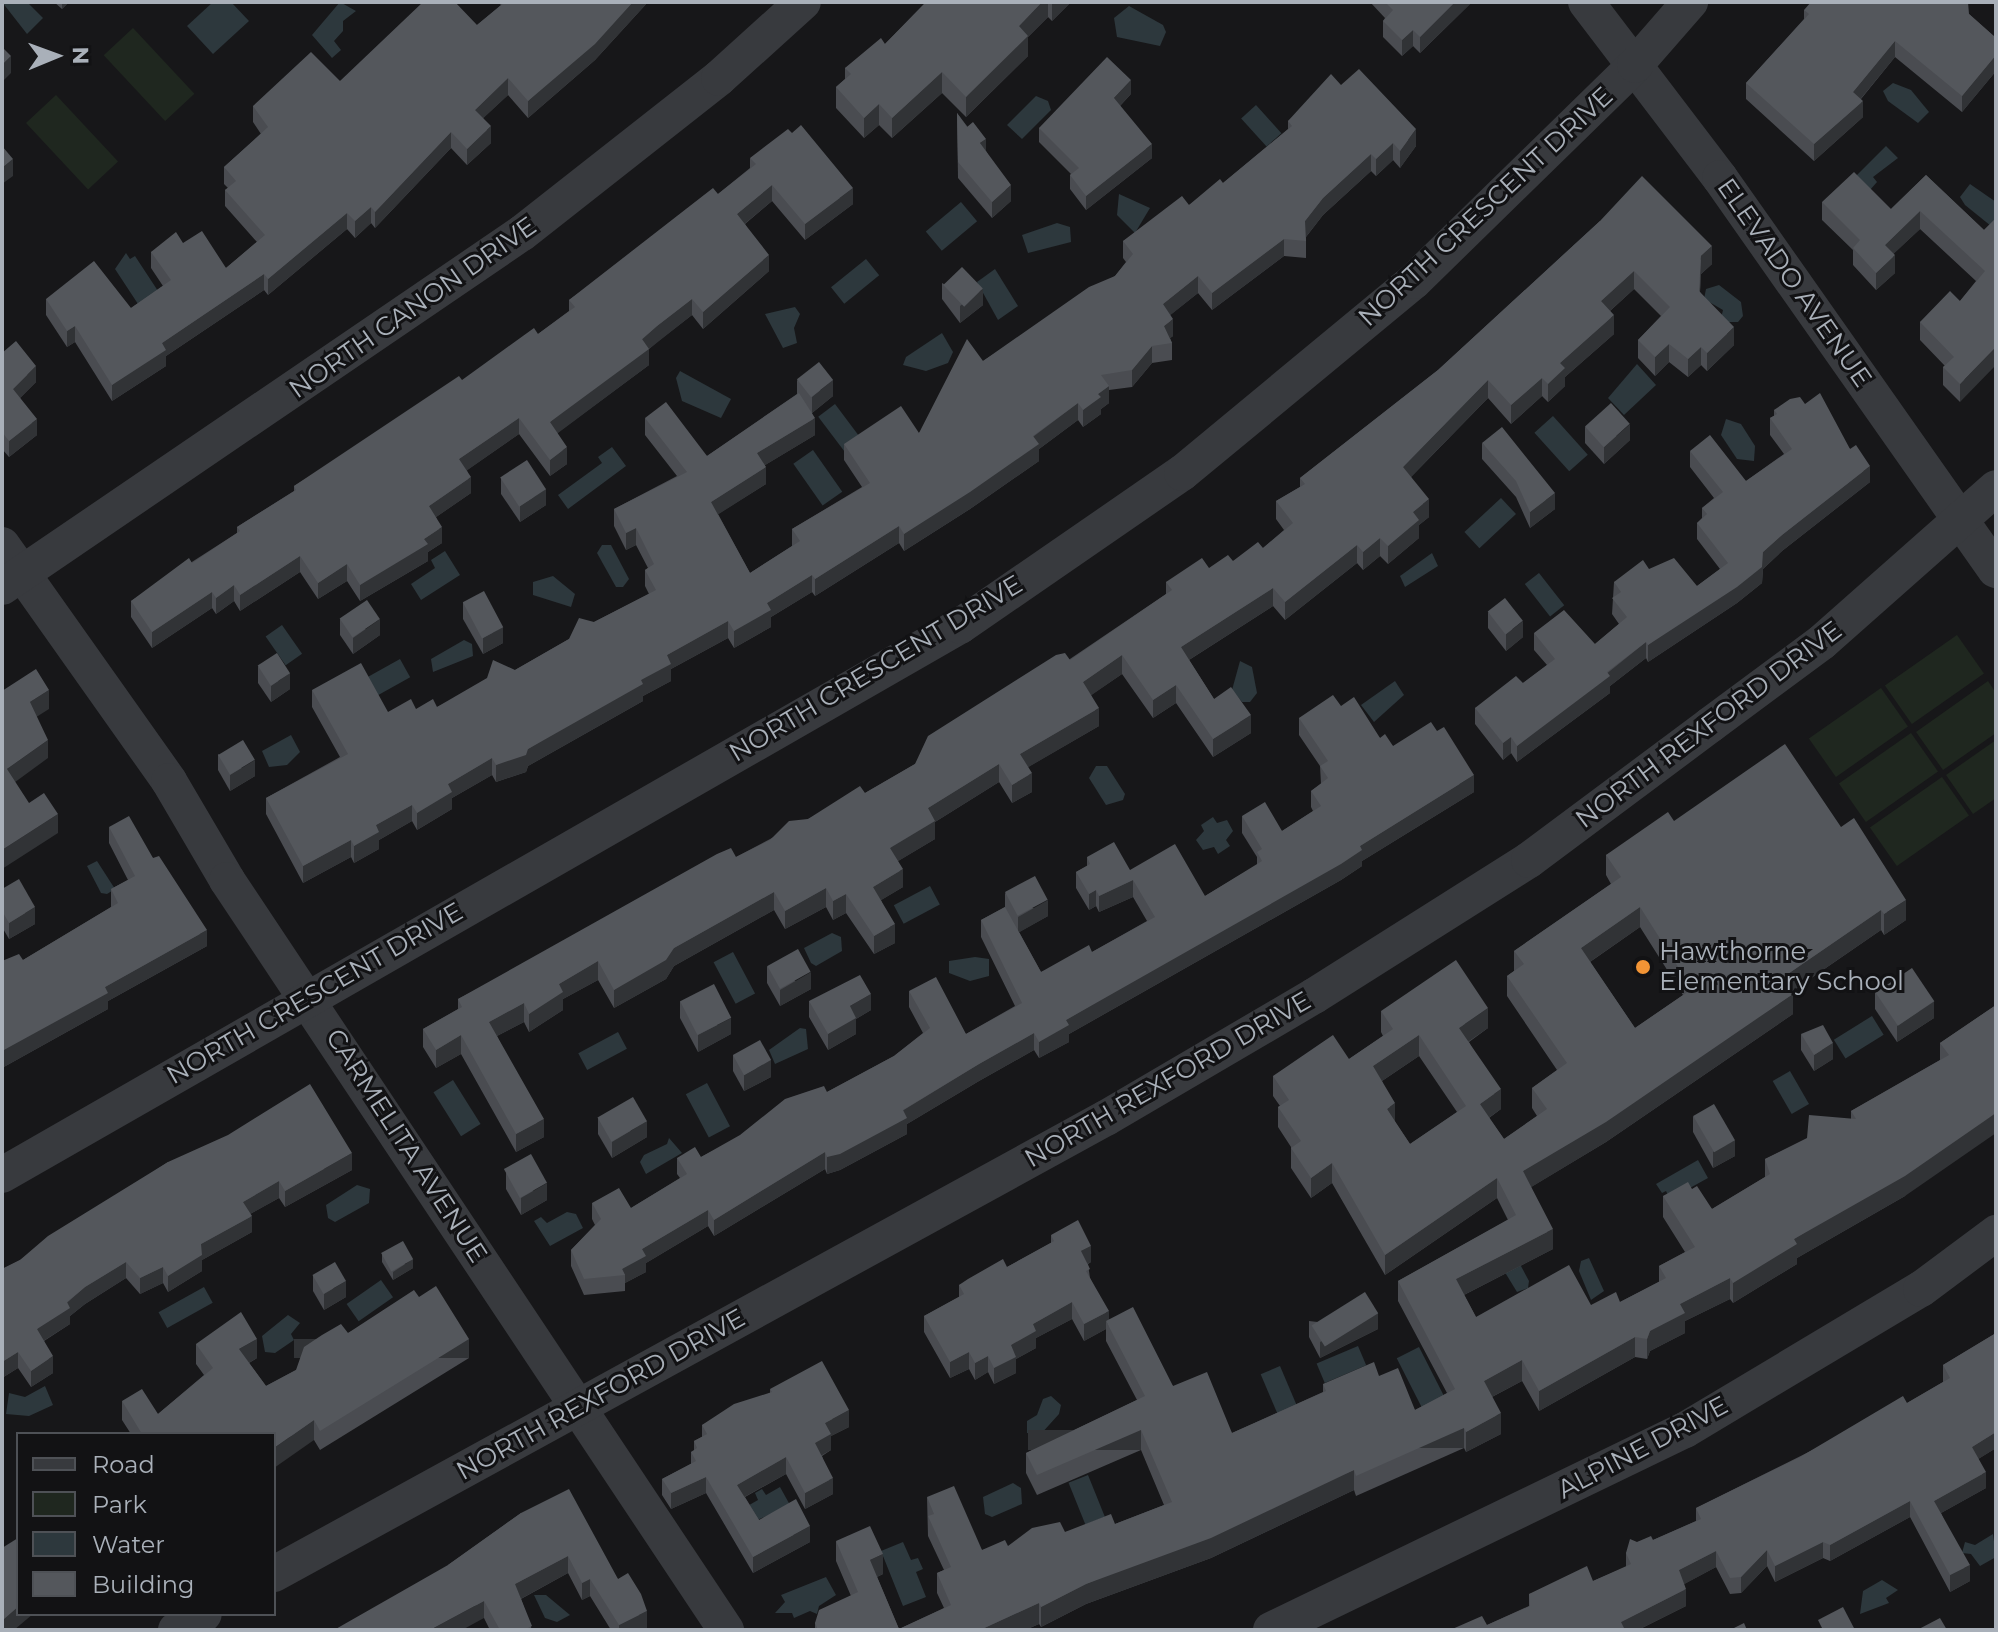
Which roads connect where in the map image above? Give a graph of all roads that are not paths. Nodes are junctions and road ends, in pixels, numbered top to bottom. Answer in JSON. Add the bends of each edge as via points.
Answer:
{"nodes":[{"id":1,"x":803,"y":2,"type":"edge"},
{"id":2,"x":1586,"y":2,"type":"edge"},
{"id":3,"x":1690,"y":2,"type":"edge"},
{"id":4,"x":1635,"y":65,"type":"junction"},
{"id":5,"x":1996,"y":488,"type":"edge"},
{"id":6,"x":1963,"y":522,"type":"junction"},
{"id":7,"x":2,"y":545,"type":"edge"},
{"id":8,"x":1996,"y":570,"type":"edge"},
{"id":9,"x":13,"y":580,"type":"edge"},
{"id":10,"x":308,"y":997,"type":"junction"},
{"id":11,"x":2,"y":1175,"type":"edge"},
{"id":12,"x":1996,"y":1233,"type":"edge"},
{"id":13,"x":578,"y":1408,"type":"junction"},
{"id":14,"x":276,"y":1573,"type":"edge"},
{"id":15,"x":200,"y":1616,"type":"edge"},
{"id":16,"x":176,"y":1630,"type":"edge"},
{"id":17,"x":726,"y":1630,"type":"edge"},
{"id":18,"x":1271,"y":1630,"type":"edge"}],
"edges":[{"from":1,"to":9,"type":"street","name":"NORTH CANON DRIVE","via":[[719,78],[522,233]]},
{"from":2,"to":4,"type":"street","name":"ELEVADO AVENUE"},
{"from":3,"to":4,"type":"street","name":"NORTH CRESCENT DRIVE"},
{"from":4,"to":6,"type":"street","name":"ELEVADO AVENUE"},
{"from":4,"to":10,"type":"street","name":"NORTH CRESCENT DRIVE","via":[[1414,281],[1182,473],[960,626]]},
{"from":5,"to":6,"type":"street","name":"NORTH REXFORD DRIVE"},
{"from":6,"to":8,"type":"street","name":"ELEVADO AVENUE"},
{"from":6,"to":13,"type":"street","name":"NORTH REXFORD DRIVE","via":[[1822,642],[1529,860],[1314,996],[1106,1118]]},
{"from":7,"to":9,"type":"street","name":"CARMELITA AVENUE"},
{"from":9,"to":10,"type":"street","name":"CARMELITA AVENUE","via":[[169,781],[227,880]]},
{"from":10,"to":11,"type":"street","name":"NORTH CRESCENT DRIVE"},
{"from":10,"to":13,"type":"street","name":"CARMELITA AVENUE"},
{"from":12,"to":18,"type":"street","name":"ALPINE DRIVE","via":[[1921,1289],[1685,1430]]},
{"from":13,"to":14,"type":"street","name":"NORTH REXFORD DRIVE"},
{"from":13,"to":17,"type":"street","name":"CARMELITA AVENUE"},
{"from":15,"to":16,"type":"street"}]}
